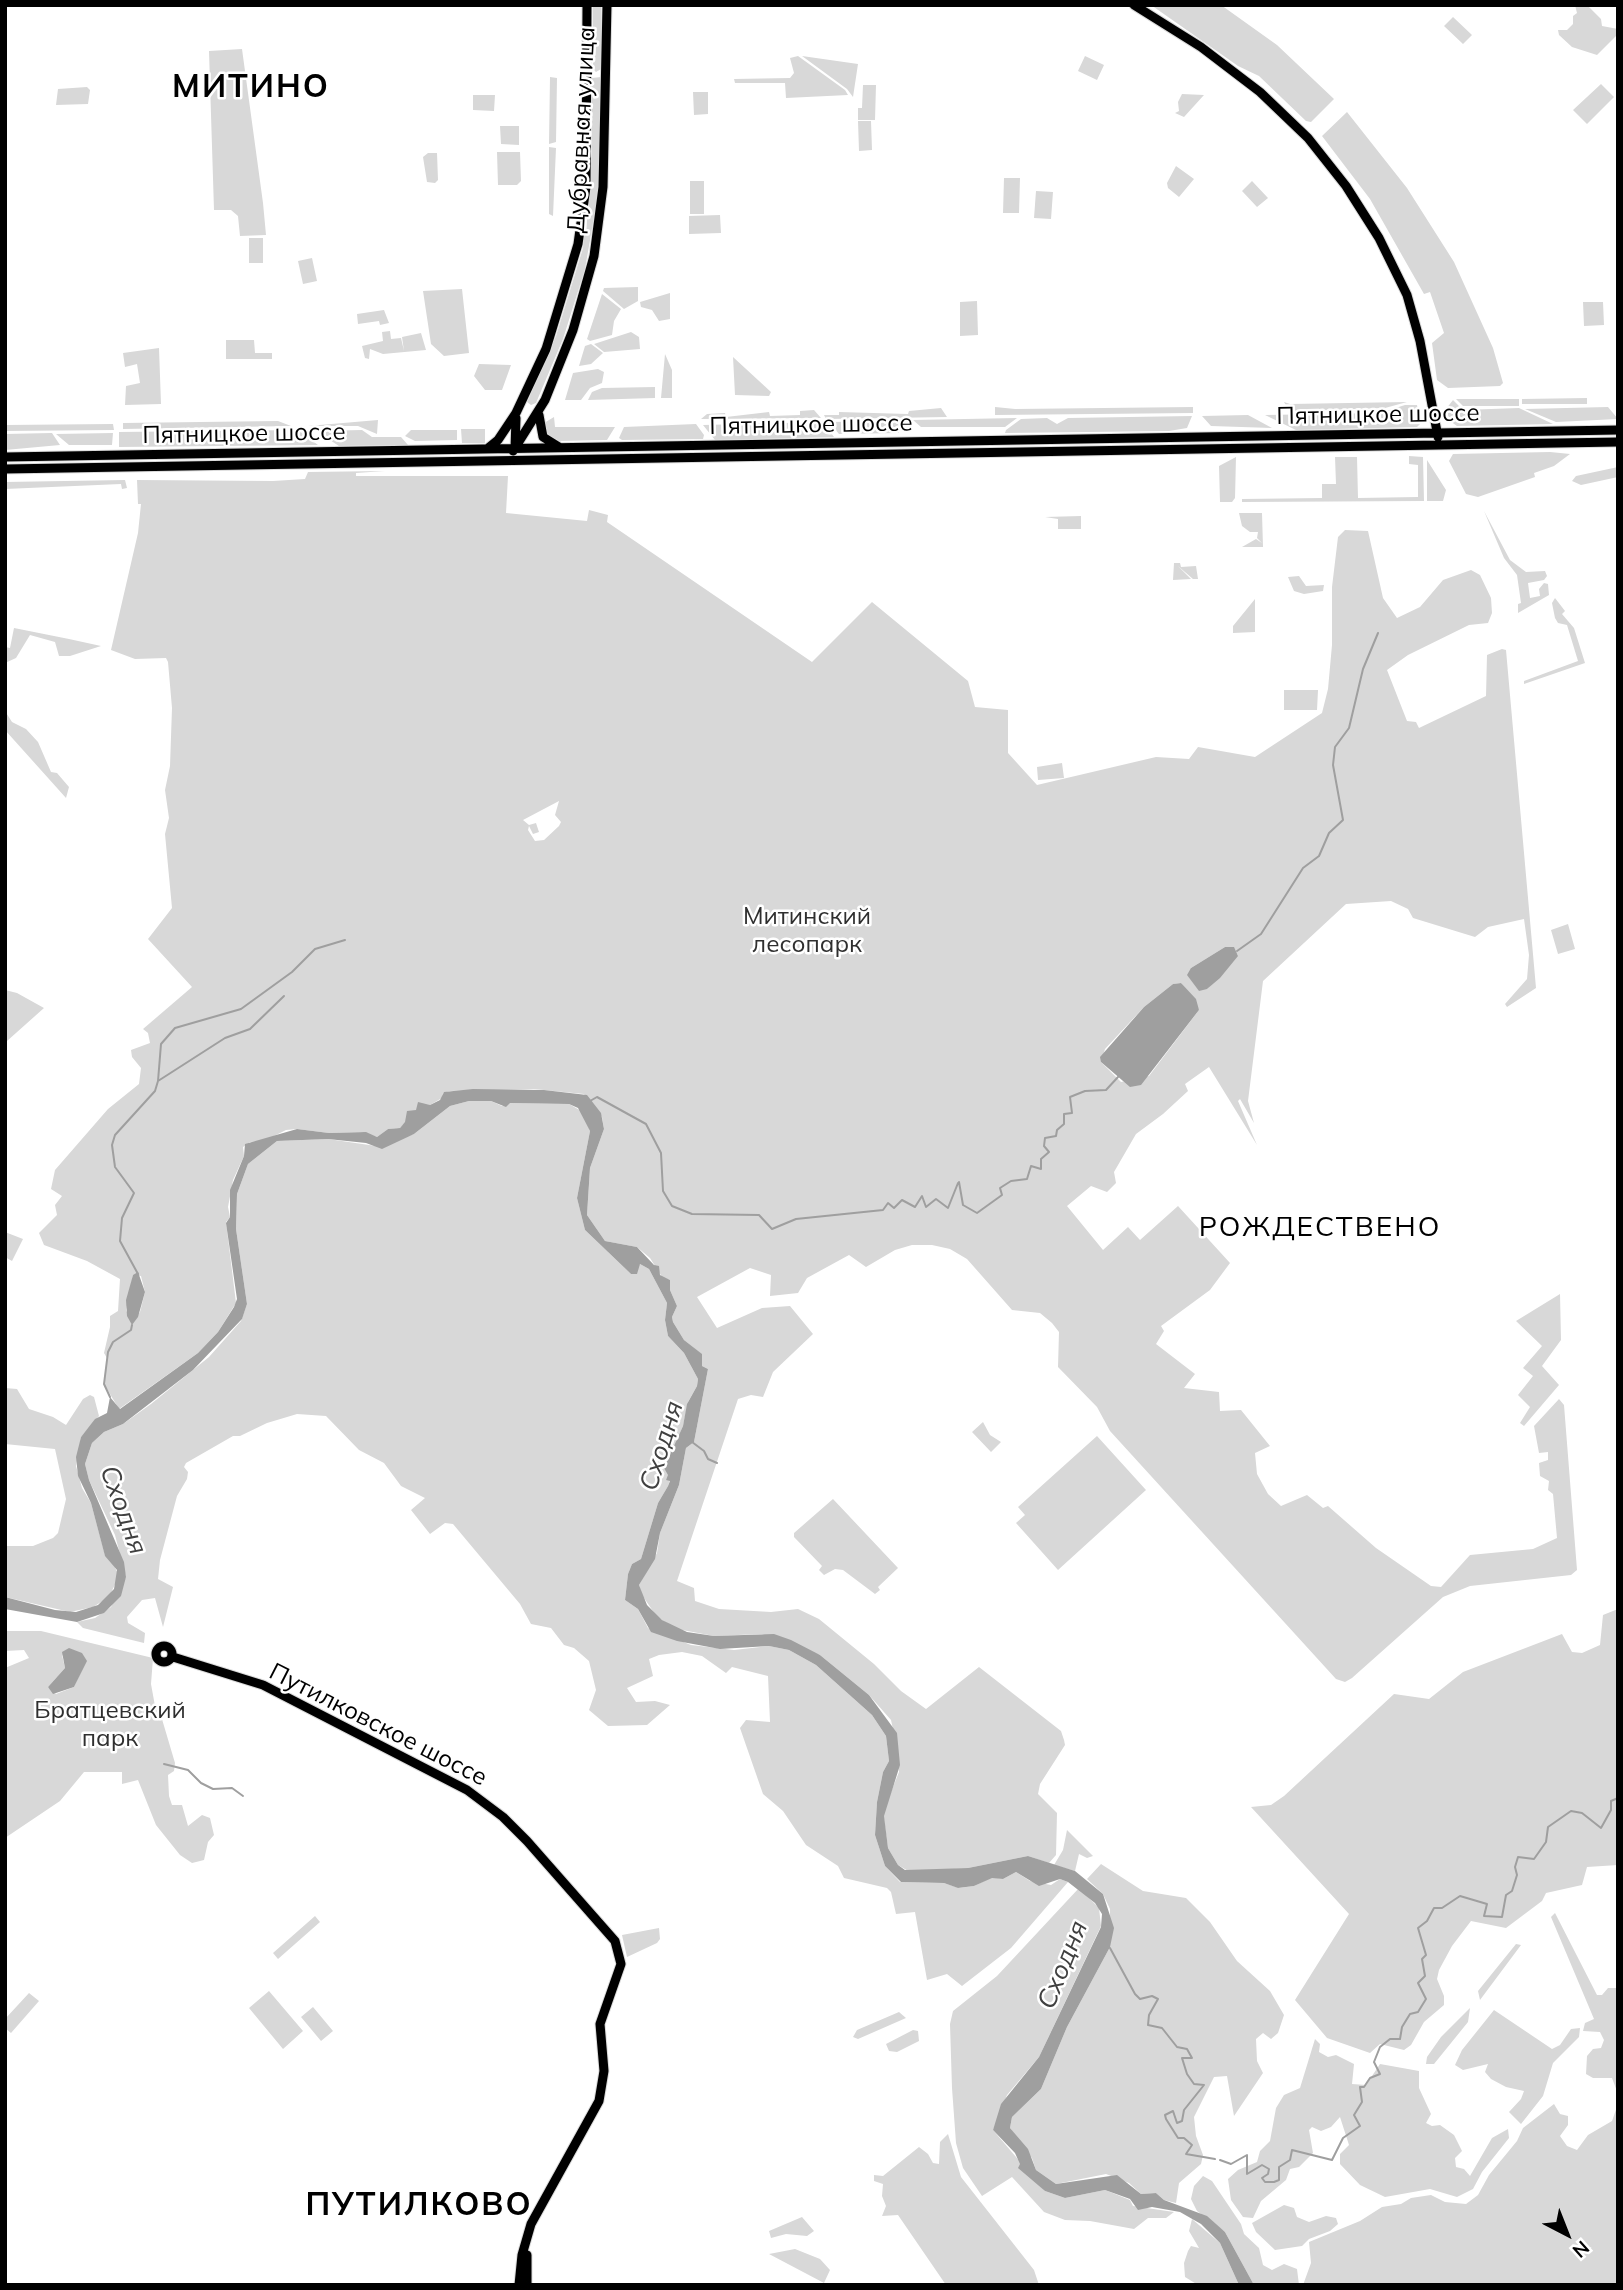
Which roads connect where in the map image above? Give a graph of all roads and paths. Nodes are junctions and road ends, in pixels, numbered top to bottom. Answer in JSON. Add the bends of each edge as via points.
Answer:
{"nodes":[{"id":1,"x":587,"y":5,"type":"edge"},
{"id":2,"x":607,"y":5,"type":"edge"},
{"id":3,"x":1134,"y":5,"type":"edge"},
{"id":4,"x":516,"y":412,"type":"junction"},
{"id":5,"x":539,"y":413,"type":"junction"},
{"id":6,"x":1618,"y":430,"type":"edge"},
{"id":7,"x":1438,"y":434,"type":"junction"},
{"id":8,"x":1618,"y":442,"type":"edge"},
{"id":9,"x":1438,"y":446,"type":"junction"},
{"id":10,"x":561,"y":448,"type":"junction"},
{"id":11,"x":487,"y":449,"type":"junction"},
{"id":12,"x":515,"y":449,"type":"junction"},
{"id":13,"x":5,"y":457,"type":"edge"},
{"id":14,"x":525,"y":460,"type":"junction"},
{"id":15,"x":501,"y":461,"type":"junction"},
{"id":16,"x":5,"y":469,"type":"edge"},
{"id":17,"x":173,"y":1657,"type":"dead end"},
{"id":18,"x":528,"y":2232,"type":"junction"},
{"id":19,"x":519,"y":2285,"type":"edge"},
{"id":20,"x":527,"y":2285,"type":"edge"}],
"edges":[{"from":1,"to":4,"type":"main road","name":"Дубравная улица","via":[[586,187],[578,244],[551,335]]},
{"from":2,"to":5,"type":"main road","name":"Дубравная улица","via":[[604,187],[597,239],[573,330]]},
{"from":3,"to":7,"type":"main road","via":[[1259,92],[1301,131],[1346,186],[1379,237],[1407,295]]},
{"from":4,"to":11,"type":"main road","name":"Дубравная улица"},
{"from":4,"to":12,"type":"main road","name":"Дубравная улица"},
{"from":5,"to":10,"type":"main road","via":[[543,437]]},
{"from":5,"to":12,"type":"main road","name":"Дубравная улица"},
{"from":6,"to":7,"type":"main road","name":"Пятницкое шоссе"},
{"from":7,"to":9,"type":"main road"},
{"from":7,"to":10,"type":"main road","name":"Пятницкое шоссе"},
{"from":8,"to":9,"type":"main road","name":"Пятницкое шоссе"},
{"from":9,"to":14,"type":"main road","name":"Пятницкое шоссе"},
{"from":10,"to":12,"type":"main road","name":"Пятницкое шоссе"},
{"from":11,"to":12,"type":"main road","name":"Пятницкое шоссе"},
{"from":11,"to":13,"type":"main road","name":"Пятницкое шоссе"},
{"from":12,"to":14,"type":"main road"},
{"from":12,"to":15,"type":"main road","name":"Дубравная улица"},
{"from":14,"to":15,"type":"main road","name":"Пятницкое шоссе"},
{"from":15,"to":16,"type":"main road","name":"Пятницкое шоссе"},
{"from":17,"to":18,"type":"main road","name":"Путилковское шоссе","via":[[262,1685],[467,1790],[511,1825],[615,1941],[621,1964],[600,2024],[604,2071],[599,2101]]},
{"from":18,"to":19,"type":"main road","name":"Путилковское шоссе"},
{"from":18,"to":20,"type":"main road","name":"Путилковское шоссе"}]}
